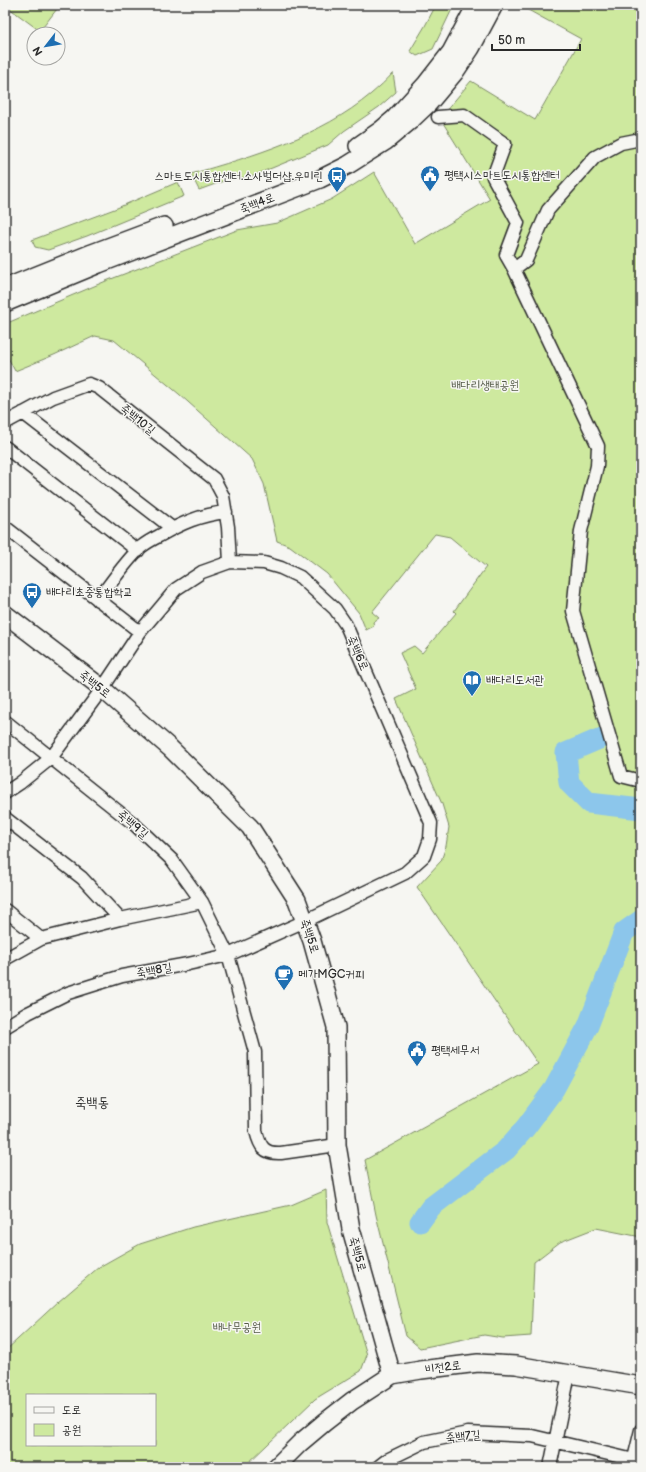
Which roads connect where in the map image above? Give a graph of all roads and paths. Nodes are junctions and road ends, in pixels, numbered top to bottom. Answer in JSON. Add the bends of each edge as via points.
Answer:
{"nodes":[{"id":1,"x":476,"y":5,"type":"edge"},
{"id":2,"x":494,"y":5,"type":"edge"},
{"id":3,"x":438,"y":117,"type":"dead end"},
{"id":4,"x":641,"y":139,"type":"edge"},
{"id":5,"x":514,"y":269,"type":"junction"},
{"id":6,"x":5,"y":288,"type":"edge"},
{"id":7,"x":5,"y":303,"type":"edge"},
{"id":8,"x":23,"y":412,"type":"junction"},
{"id":9,"x":5,"y":423,"type":"edge"},
{"id":10,"x":5,"y":447,"type":"edge"},
{"id":11,"x":226,"y":512,"type":"junction"},
{"id":12,"x":5,"y":527,"type":"edge"},
{"id":13,"x":172,"y":528,"type":"junction"},
{"id":14,"x":138,"y":551,"type":"junction"},
{"id":15,"x":230,"y":562,"type":"junction"},
{"id":16,"x":98,"y":600,"type":"junction"},
{"id":17,"x":5,"y":614,"type":"edge"},
{"id":18,"x":140,"y":632,"type":"junction"},
{"id":19,"x":102,"y":689,"type":"junction"},
{"id":20,"x":5,"y":721,"type":"edge"},
{"id":21,"x":51,"y":758,"type":"junction"},
{"id":22,"x":641,"y":781,"type":"edge"},
{"id":23,"x":5,"y":793,"type":"edge"},
{"id":24,"x":5,"y":818,"type":"edge"},
{"id":25,"x":202,"y":902,"type":"junction"},
{"id":26,"x":5,"y":910,"type":"edge"},
{"id":27,"x":120,"y":918,"type":"junction"},
{"id":28,"x":305,"y":921,"type":"junction"},
{"id":29,"x":42,"y":939,"type":"junction"},
{"id":30,"x":228,"y":955,"type":"junction"},
{"id":31,"x":5,"y":959,"type":"edge"},
{"id":32,"x":5,"y":1027,"type":"edge"},
{"id":33,"x":336,"y":1145,"type":"junction"},
{"id":34,"x":569,"y":1374,"type":"junction"},
{"id":35,"x":392,"y":1375,"type":"junction"},
{"id":36,"x":641,"y":1386,"type":"edge"},
{"id":37,"x":641,"y":1430,"type":"edge"},
{"id":38,"x":555,"y":1441,"type":"junction"},
{"id":39,"x":634,"y":1461,"type":"edge"},
{"id":40,"x":276,"y":1467,"type":"edge"},
{"id":41,"x":378,"y":1467,"type":"edge"},
{"id":42,"x":550,"y":1467,"type":"edge"}],
"edges":[{"from":1,"to":6,"type":"street","name":"죽백4로","via":[[451,52],[426,84],[394,119],[344,155],[300,175]]},
{"from":2,"to":7,"type":"street","name":"죽백4로","via":[[471,48],[429,103],[386,141],[348,166]]},
{"from":3,"to":5,"type":"street","via":[[464,115],[505,144],[493,177],[518,223],[506,256]]},
{"from":4,"to":5,"type":"street","via":[[621,143],[595,157],[548,210],[526,260]]},
{"from":5,"to":22,"type":"street","via":[[598,446],[597,466],[581,532],[573,611],[620,776]]},
{"from":8,"to":9,"type":"street","name":"죽백10길"},
{"from":8,"to":11,"type":"street","name":"죽백10길","via":[[53,397],[89,384],[99,388],[214,479],[223,496]]},
{"from":8,"to":13,"type":"street"},
{"from":10,"to":14,"type":"street"},
{"from":11,"to":13,"type":"street","via":[[193,518]]},
{"from":11,"to":15,"type":"street","name":"죽백10길"},
{"from":12,"to":16,"type":"street"},
{"from":13,"to":14,"type":"street"},
{"from":14,"to":16,"type":"street"},
{"from":15,"to":18,"type":"street","name":"죽백6로","via":[[202,572],[176,588]]},
{"from":15,"to":28,"type":"street","name":"죽백6로","via":[[264,563],[281,568],[300,577],[335,609],[346,625],[431,823],[430,839],[424,856],[405,872]]},
{"from":16,"to":18,"type":"street"},
{"from":17,"to":19,"type":"street","name":"죽백5로"},
{"from":18,"to":19,"type":"street","name":"죽백6로"},
{"from":19,"to":21,"type":"street"},
{"from":19,"to":28,"type":"street","name":"죽백5로","via":[[170,748],[250,827],[297,900]]},
{"from":20,"to":21,"type":"street","name":"죽백9길"},
{"from":21,"to":23,"type":"street"},
{"from":21,"to":25,"type":"street","name":"죽백9길","via":[[134,824],[172,860]]},
{"from":24,"to":27,"type":"street","via":[[82,878]]},
{"from":25,"to":27,"type":"street"},
{"from":25,"to":30,"type":"street","name":"죽백9길"},
{"from":26,"to":29,"type":"street"},
{"from":27,"to":29,"type":"street"},
{"from":28,"to":30,"type":"street","name":"죽백8길"},
{"from":28,"to":33,"type":"street","name":"죽백5로","via":[[336,1027]]},
{"from":29,"to":31,"type":"street"},
{"from":30,"to":32,"type":"street","name":"죽백8길","via":[[122,976],[68,993]]},
{"from":30,"to":33,"type":"street","name":"죽백9길","via":[[255,1052],[258,1141],[264,1150],[272,1153]]},
{"from":33,"to":35,"type":"street","name":"죽백5로","via":[[351,1229]]},
{"from":34,"to":35,"type":"street","name":"비전2로","via":[[516,1365],[478,1363]]},
{"from":34,"to":36,"type":"street","name":"비전2로"},
{"from":34,"to":38,"type":"street"},
{"from":35,"to":40,"type":"street","name":"비전2로","via":[[325,1422]]},
{"from":37,"to":39,"type":"street"},
{"from":38,"to":39,"type":"street","name":"죽백7길"},
{"from":38,"to":41,"type":"street","name":"죽백7길","via":[[532,1436],[468,1433],[424,1442]]},
{"from":38,"to":42,"type":"street"}]}
